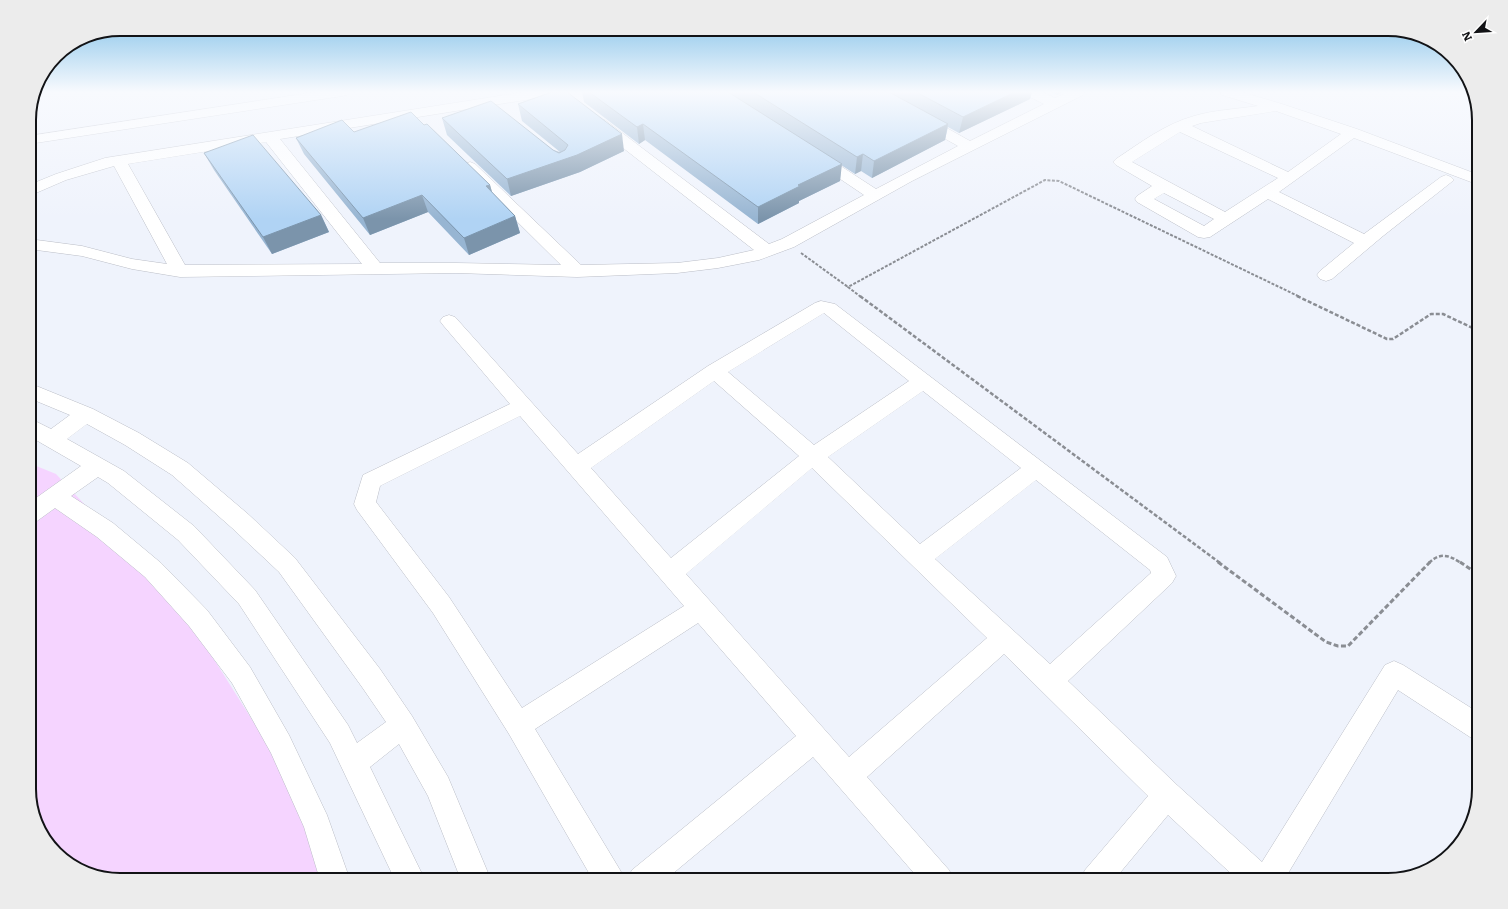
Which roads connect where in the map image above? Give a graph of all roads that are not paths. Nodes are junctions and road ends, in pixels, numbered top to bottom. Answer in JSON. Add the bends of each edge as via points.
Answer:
{"nodes":[{"id":1,"x":65,"y":134,"type":"edge"},
{"id":2,"x":292,"y":134,"type":"edge"},
{"id":3,"x":615,"y":134,"type":"edge"},
{"id":4,"x":948,"y":134,"type":"edge"},
{"id":5,"x":994,"y":134,"type":"edge"},
{"id":6,"x":1165,"y":134,"type":"edge"},
{"id":7,"x":1198,"y":134,"type":"edge"},
{"id":8,"x":1349,"y":134,"type":"edge"},
{"id":9,"x":1358,"y":134,"type":"edge"},
{"id":10,"x":270,"y":137,"type":"junction"},
{"id":11,"x":36,"y":139,"type":"edge"},
{"id":12,"x":970,"y":147,"type":"junction"},
{"id":13,"x":802,"y":148,"type":"edge"},
{"id":14,"x":460,"y":157,"type":"edge"},
{"id":15,"x":119,"y":161,"type":"junction"},
{"id":16,"x":1437,"y":164,"type":"junction"},
{"id":17,"x":1472,"y":177,"type":"edge"},
{"id":18,"x":1289,"y":178,"type":"junction"},
{"id":19,"x":1446,"y":180,"type":"junction"},
{"id":20,"x":1163,"y":186,"type":"junction"},
{"id":21,"x":36,"y":188,"type":"edge"},
{"id":22,"x":1472,"y":191,"type":"edge"},
{"id":23,"x":1267,"y":192,"type":"junction"},
{"id":24,"x":876,"y":196,"type":"junction"},
{"id":25,"x":1226,"y":219,"type":"junction"},
{"id":26,"x":1366,"y":242,"type":"junction"},
{"id":27,"x":36,"y":245,"type":"edge"},
{"id":28,"x":767,"y":251,"type":"junction"},
{"id":29,"x":375,"y":269,"type":"junction"},
{"id":30,"x":180,"y":271,"type":"junction"},
{"id":31,"x":577,"y":271,"type":"junction"},
{"id":32,"x":1326,"y":275,"type":"dead end"},
{"id":33,"x":449,"y":321,"type":"dead end"},
{"id":34,"x":715,"y":371,"type":"junction"},
{"id":35,"x":922,"y":381,"type":"junction"},
{"id":36,"x":36,"y":393,"type":"edge"},
{"id":37,"x":523,"y":406,"type":"junction"},
{"id":38,"x":86,"y":414,"type":"junction"},
{"id":39,"x":36,"y":430,"type":"edge"},
{"id":40,"x":52,"y":439,"type":"junction"},
{"id":41,"x":813,"y":456,"type":"junction"},
{"id":42,"x":97,"y":466,"type":"junction"},
{"id":43,"x":576,"y":467,"type":"junction"},
{"id":44,"x":1035,"y":469,"type":"junction"},
{"id":45,"x":55,"y":496,"type":"junction"},
{"id":46,"x":36,"y":510,"type":"edge"},
{"id":47,"x":919,"y":558,"type":"junction"},
{"id":48,"x":670,"y":574,"type":"junction"},
{"id":49,"x":701,"y":608,"type":"junction"},
{"id":50,"x":1005,"y":638,"type":"junction"},
{"id":51,"x":1050,"y":681,"type":"junction"},
{"id":52,"x":1472,"y":723,"type":"edge"},
{"id":53,"x":518,"y":724,"type":"junction"},
{"id":54,"x":403,"y":725,"type":"junction"},
{"id":55,"x":815,"y":738,"type":"junction"},
{"id":56,"x":353,"y":763,"type":"junction"},
{"id":57,"x":848,"y":776,"type":"junction"},
{"id":58,"x":1167,"y":795,"type":"junction"},
{"id":59,"x":334,"y":873,"type":"edge"},
{"id":60,"x":407,"y":873,"type":"edge"},
{"id":61,"x":473,"y":873,"type":"edge"},
{"id":62,"x":606,"y":873,"type":"edge"},
{"id":63,"x":651,"y":873,"type":"edge"},
{"id":64,"x":934,"y":873,"type":"edge"},
{"id":65,"x":1101,"y":873,"type":"edge"},
{"id":66,"x":1252,"y":873,"type":"edge"},
{"id":67,"x":1271,"y":873,"type":"edge"}],
"edges":[{"from":1,"to":11,"type":"street"},
{"from":2,"to":10,"type":"street"},
{"from":3,"to":28,"type":"street"},
{"from":4,"to":12,"type":"street"},
{"from":5,"to":12,"type":"street"},
{"from":6,"to":20,"type":"street","via":[[1121,162]]},
{"from":7,"to":18,"type":"street"},
{"from":8,"to":18,"type":"street"},
{"from":9,"to":16,"type":"street"},
{"from":10,"to":15,"type":"street"},
{"from":10,"to":29,"type":"street"},
{"from":12,"to":24,"type":"street"},
{"from":13,"to":24,"type":"street"},
{"from":14,"to":31,"type":"street"},
{"from":15,"to":21,"type":"street","via":[[68,175]]},
{"from":15,"to":30,"type":"street"},
{"from":16,"to":17,"type":"street"},
{"from":16,"to":19,"type":"street"},
{"from":18,"to":23,"type":"street"},
{"from":19,"to":22,"type":"street"},
{"from":19,"to":26,"type":"street"},
{"from":20,"to":25,"type":"street"},
{"from":20,"to":25,"type":"street","via":[[1143,199],[1204,233]]},
{"from":23,"to":25,"type":"street"},
{"from":23,"to":26,"type":"street"},
{"from":24,"to":28,"type":"street","via":[[788,243]]},
{"from":26,"to":32,"type":"street"},
{"from":27,"to":30,"type":"street","via":[[82,251],[132,264]]},
{"from":28,"to":31,"type":"street","via":[[718,263],[677,268]]},
{"from":29,"to":30,"type":"street"},
{"from":29,"to":31,"type":"street"},
{"from":33,"to":37,"type":"street"},
{"from":34,"to":35,"type":"street","via":[[821,307],[829,308]]},
{"from":34,"to":41,"type":"street"},
{"from":34,"to":43,"type":"street"},
{"from":35,"to":41,"type":"street"},
{"from":35,"to":44,"type":"street"},
{"from":36,"to":38,"type":"street"},
{"from":37,"to":43,"type":"street"},
{"from":37,"to":53,"type":"street","via":[[371,481],[365,504],[441,605]]},
{"from":38,"to":40,"type":"street"},
{"from":38,"to":54,"type":"street","via":[[180,469],[287,565]]},
{"from":39,"to":40,"type":"street"},
{"from":40,"to":42,"type":"street"},
{"from":41,"to":47,"type":"street"},
{"from":41,"to":48,"type":"street"},
{"from":42,"to":45,"type":"street"},
{"from":42,"to":56,"type":"street","via":[[116,477],[186,533],[247,597],[339,734]]},
{"from":43,"to":48,"type":"street"},
{"from":44,"to":47,"type":"street"},
{"from":44,"to":51,"type":"street","via":[[1159,564],[1164,576]]},
{"from":45,"to":46,"type":"street"},
{"from":45,"to":59,"type":"street","via":[[105,530],[153,570],[198,618],[241,675],[280,744],[317,825]]},
{"from":47,"to":50,"type":"street"},
{"from":48,"to":49,"type":"street"},
{"from":49,"to":53,"type":"street"},
{"from":49,"to":55,"type":"street"},
{"from":50,"to":51,"type":"street"},
{"from":50,"to":57,"type":"street"},
{"from":51,"to":58,"type":"street"},
{"from":52,"to":67,"type":"street","via":[[1394,673]]},
{"from":53,"to":62,"type":"street"},
{"from":54,"to":56,"type":"street"},
{"from":54,"to":61,"type":"street","via":[[438,787]]},
{"from":55,"to":57,"type":"street"},
{"from":55,"to":63,"type":"street"},
{"from":56,"to":60,"type":"street"},
{"from":57,"to":64,"type":"street"},
{"from":58,"to":65,"type":"street"},
{"from":58,"to":66,"type":"street"}]}
